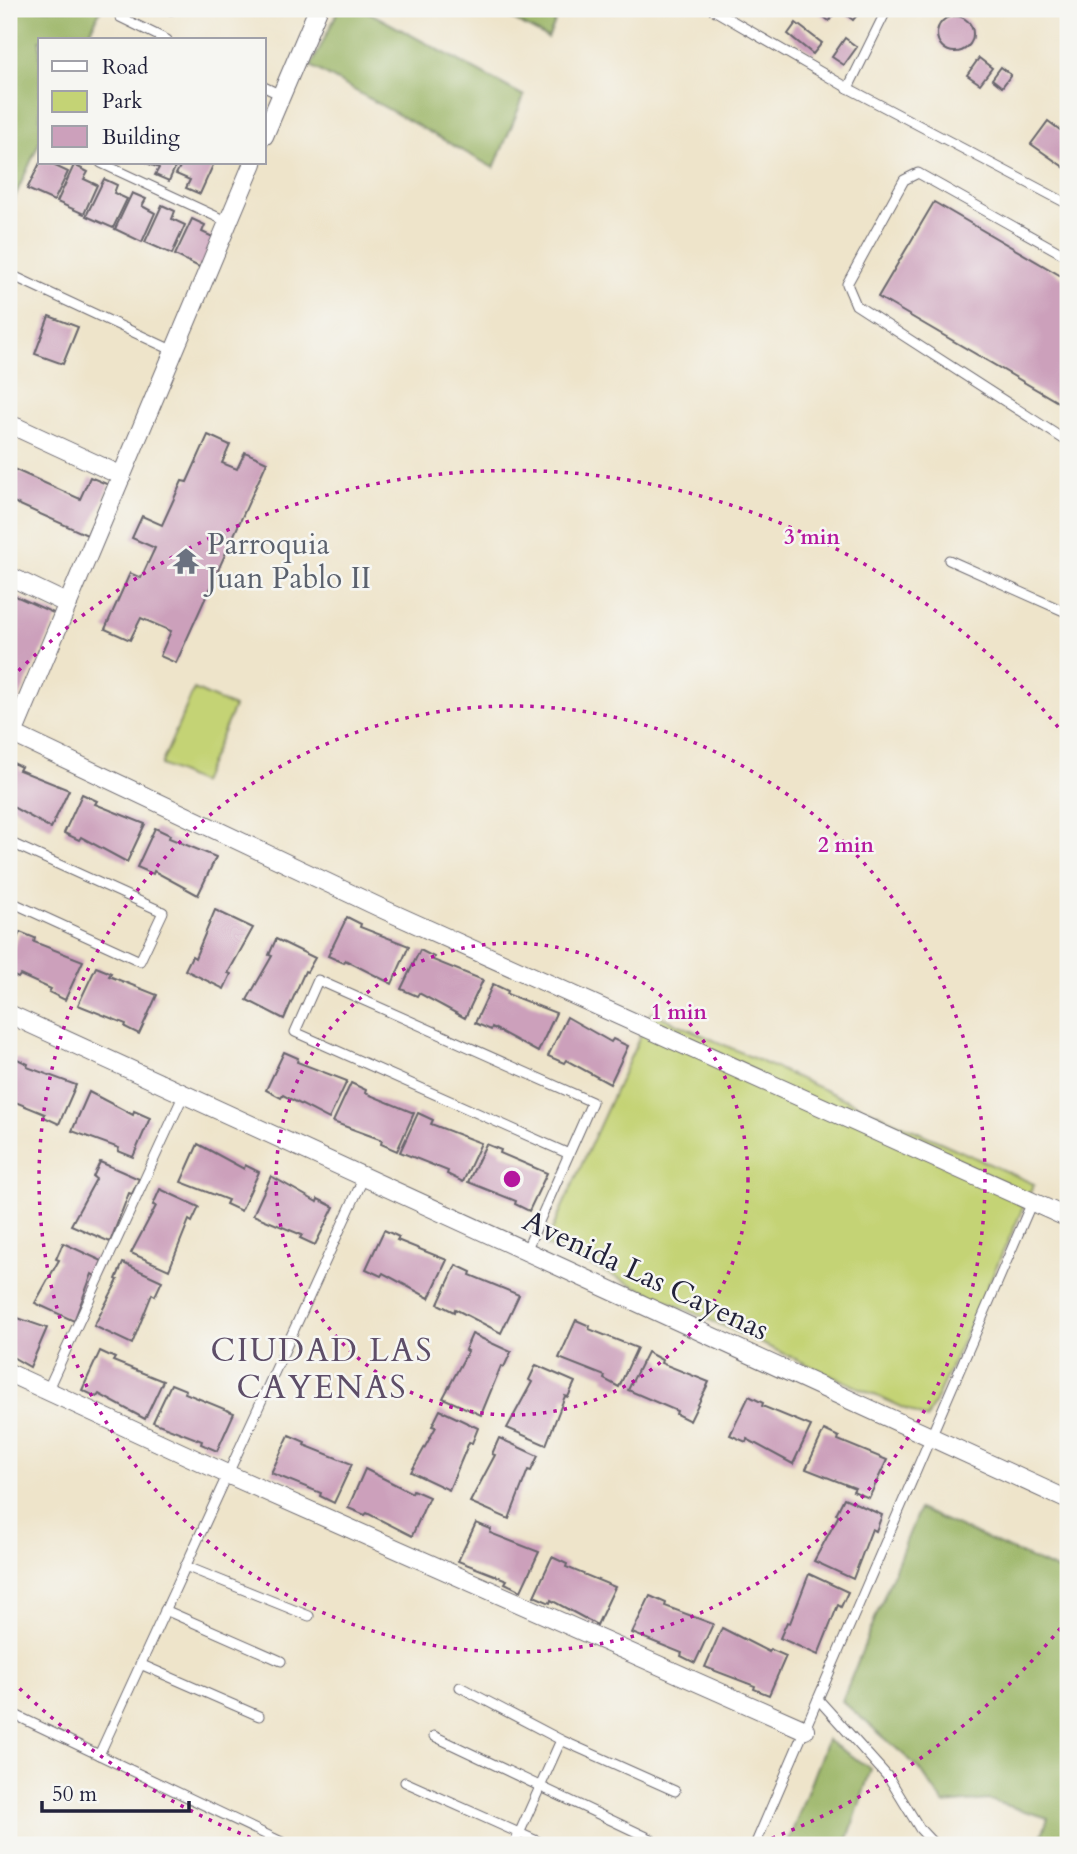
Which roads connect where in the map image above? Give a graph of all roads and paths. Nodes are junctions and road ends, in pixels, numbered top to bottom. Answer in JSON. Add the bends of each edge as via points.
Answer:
{"nodes":[{"id":1,"x":318,"y":9,"type":"edge"},
{"id":2,"x":712,"y":9,"type":"edge"},
{"id":3,"x":887,"y":9,"type":"edge"},
{"id":4,"x":120,"y":17,"type":"dead end"},
{"id":5,"x":163,"y":38,"type":"edge"},
{"id":6,"x":266,"y":88,"type":"edge"},
{"id":7,"x":848,"y":88,"type":"junction"},
{"id":8,"x":281,"y":95,"type":"junction"},
{"id":9,"x":266,"y":131,"type":"edge"},
{"id":10,"x":103,"y":164,"type":"edge"},
{"id":11,"x":253,"y":164,"type":"edge"},
{"id":12,"x":1068,"y":204,"type":"edge"},
{"id":13,"x":228,"y":222,"type":"junction"},
{"id":14,"x":1068,"y":257,"type":"edge"},
{"id":15,"x":9,"y":274,"type":"edge"},
{"id":16,"x":174,"y":351,"type":"junction"},
{"id":17,"x":16,"y":427,"type":"dead end"},
{"id":18,"x":1068,"y":442,"type":"edge"},
{"id":19,"x":122,"y":476,"type":"junction"},
{"id":20,"x":949,"y":560,"type":"dead end"},
{"id":21,"x":9,"y":576,"type":"edge"},
{"id":22,"x":68,"y":604,"type":"junction"},
{"id":23,"x":1068,"y":613,"type":"edge"},
{"id":24,"x":11,"y":733,"type":"edge"},
{"id":25,"x":9,"y":842,"type":"edge"},
{"id":26,"x":9,"y":901,"type":"edge"},
{"id":27,"x":9,"y":1014,"type":"edge"},
{"id":28,"x":184,"y":1094,"type":"junction"},
{"id":29,"x":569,"y":1154,"type":"junction"},
{"id":30,"x":364,"y":1177,"type":"junction"},
{"id":31,"x":1032,"y":1202,"type":"junction"},
{"id":32,"x":1068,"y":1219,"type":"edge"},
{"id":33,"x":526,"y":1251,"type":"junction"},
{"id":34,"x":9,"y":1373,"type":"edge"},
{"id":35,"x":47,"y":1391,"type":"junction"},
{"id":36,"x":931,"y":1437,"type":"junction"},
{"id":37,"x":228,"y":1474,"type":"junction"},
{"id":38,"x":1068,"y":1500,"type":"edge"},
{"id":39,"x":185,"y":1566,"type":"junction"},
{"id":40,"x":165,"y":1610,"type":"junction"},
{"id":41,"x":309,"y":1616,"type":"dead end"},
{"id":42,"x":281,"y":1661,"type":"dead end"},
{"id":43,"x":140,"y":1664,"type":"junction"},
{"id":44,"x":460,"y":1687,"type":"dead end"},
{"id":45,"x":818,"y":1699,"type":"junction"},
{"id":46,"x":9,"y":1712,"type":"edge"},
{"id":47,"x":259,"y":1716,"type":"dead end"},
{"id":48,"x":805,"y":1730,"type":"junction"},
{"id":49,"x":434,"y":1736,"type":"dead end"},
{"id":50,"x":561,"y":1740,"type":"junction"},
{"id":51,"x":99,"y":1755,"type":"junction"},
{"id":52,"x":405,"y":1782,"type":"dead end"},
{"id":53,"x":540,"y":1787,"type":"junction"},
{"id":54,"x":675,"y":1791,"type":"dead end"},
{"id":55,"x":519,"y":1833,"type":"junction"},
{"id":56,"x":651,"y":1839,"type":"dead end"},
{"id":57,"x":288,"y":1845,"type":"edge"},
{"id":58,"x":514,"y":1845,"type":"edge"},
{"id":59,"x":546,"y":1845,"type":"edge"},
{"id":60,"x":755,"y":1845,"type":"edge"},
{"id":61,"x":935,"y":1845,"type":"edge"}],
"edges":[{"from":1,"to":8,"type":"street"},
{"from":2,"to":7,"type":"lane"},
{"from":3,"to":7,"type":"lane"},
{"from":4,"to":5,"type":"lane"},
{"from":6,"to":8,"type":"lane"},
{"from":7,"to":12,"type":"lane"},
{"from":8,"to":9,"type":"street"},
{"from":10,"to":13,"type":"lane"},
{"from":11,"to":13,"type":"street"},
{"from":13,"to":16,"type":"street"},
{"from":14,"to":18,"type":"lane","via":[[918,173],[904,180],[847,284],[856,305]]},
{"from":15,"to":16,"type":"lane"},
{"from":16,"to":19,"type":"street"},
{"from":17,"to":19,"type":"street"},
{"from":19,"to":22,"type":"street"},
{"from":20,"to":23,"type":"lane"},
{"from":21,"to":22,"type":"street"},
{"from":22,"to":24,"type":"street"},
{"from":24,"to":31,"type":"street","via":[[385,910]]},
{"from":25,"to":26,"type":"lane","via":[[163,912],[140,961]]},
{"from":27,"to":28,"type":"street","name":"Avenida Las Cayenas"},
{"from":28,"to":30,"type":"street","name":"Avenida Las Cayenas"},
{"from":28,"to":35,"type":"lane"},
{"from":29,"to":29,"type":"lane","via":[[592,1102],[318,981],[295,1032]]},
{"from":29,"to":33,"type":"lane"},
{"from":30,"to":33,"type":"street","name":"Avenida Las Cayenas"},
{"from":30,"to":37,"type":"lane"},
{"from":31,"to":32,"type":"street"},
{"from":31,"to":36,"type":"lane"},
{"from":33,"to":36,"type":"street","name":"Avenida Las Cayenas"},
{"from":34,"to":35,"type":"street"},
{"from":35,"to":37,"type":"street"},
{"from":36,"to":38,"type":"street","name":"Avenida Las Cayenas"},
{"from":36,"to":45,"type":"lane"},
{"from":37,"to":39,"type":"lane"},
{"from":37,"to":48,"type":"street"},
{"from":39,"to":40,"type":"lane"},
{"from":39,"to":41,"type":"lane"},
{"from":40,"to":42,"type":"lane"},
{"from":40,"to":43,"type":"lane"},
{"from":43,"to":47,"type":"lane"},
{"from":43,"to":51,"type":"lane"},
{"from":44,"to":50,"type":"lane"},
{"from":45,"to":48,"type":"lane"},
{"from":45,"to":61,"type":"lane","via":[[889,1777]]},
{"from":46,"to":51,"type":"lane"},
{"from":48,"to":60,"type":"lane"},
{"from":49,"to":53,"type":"lane"},
{"from":50,"to":53,"type":"lane"},
{"from":50,"to":54,"type":"lane"},
{"from":51,"to":57,"type":"lane"},
{"from":52,"to":55,"type":"lane"},
{"from":53,"to":55,"type":"lane"},
{"from":53,"to":56,"type":"lane"},
{"from":55,"to":58,"type":"lane"},
{"from":55,"to":59,"type":"lane"}]}
